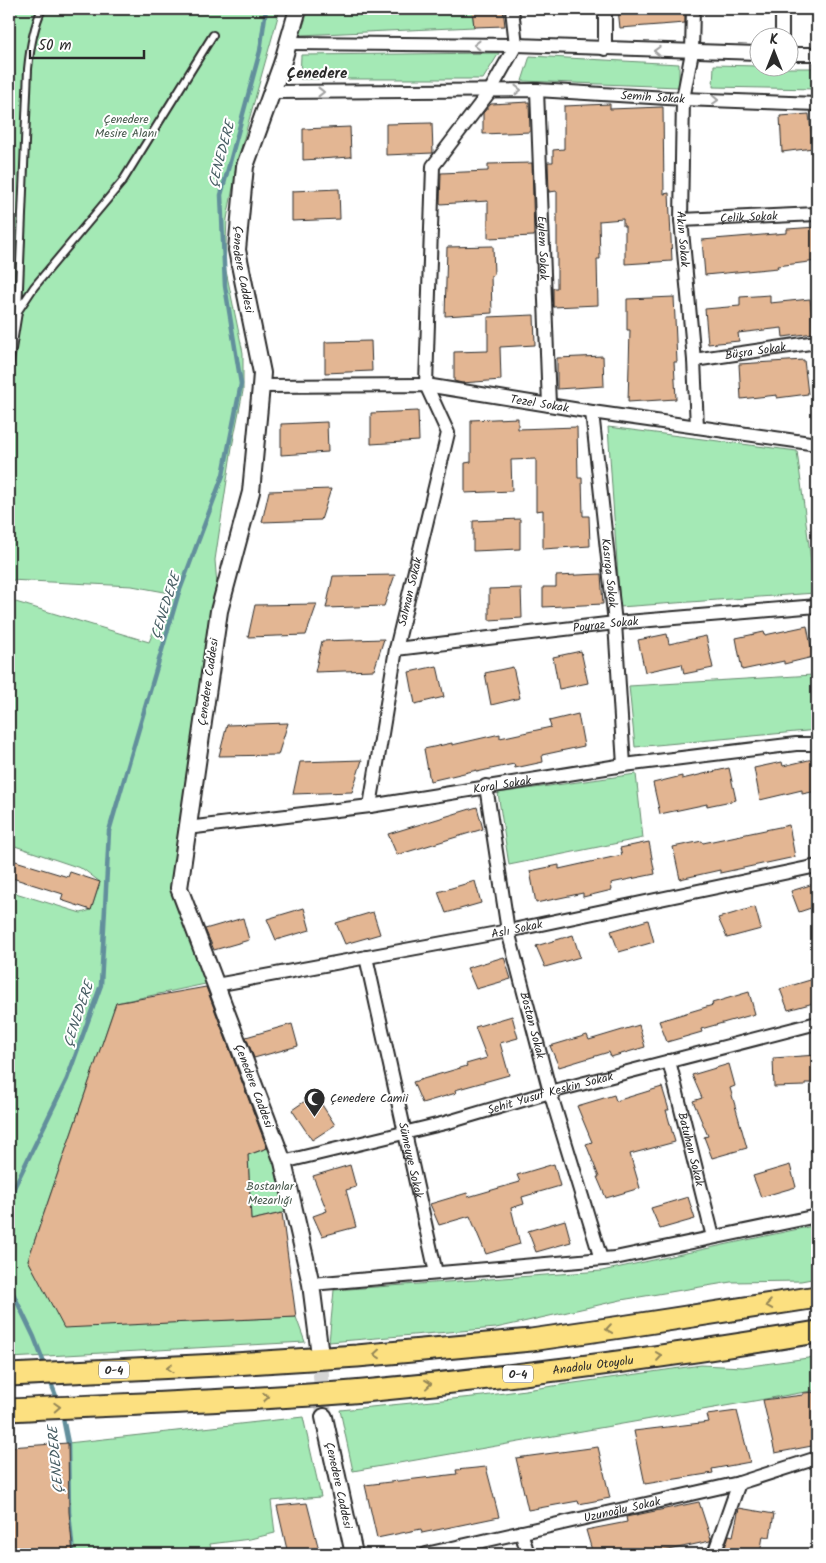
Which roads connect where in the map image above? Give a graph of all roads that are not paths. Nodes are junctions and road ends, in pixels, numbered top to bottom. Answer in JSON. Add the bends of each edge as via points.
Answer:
{"nodes":[{"id":1,"x":42,"y":9,"type":"edge"},
{"id":2,"x":298,"y":9,"type":"edge"},
{"id":3,"x":512,"y":9,"type":"edge"},
{"id":4,"x":605,"y":9,"type":"edge"},
{"id":5,"x":693,"y":9,"type":"edge"},
{"id":6,"x":782,"y":9,"type":"edge"},
{"id":7,"x":782,"y":28,"type":"edge"},
{"id":8,"x":213,"y":35,"type":"dead end"},
{"id":9,"x":288,"y":43,"type":"junction"},
{"id":10,"x":516,"y":45,"type":"junction"},
{"id":11,"x":606,"y":49,"type":"junction"},
{"id":12,"x":692,"y":52,"type":"junction"},
{"id":13,"x":748,"y":53,"type":"edge"},
{"id":14,"x":798,"y":54,"type":"edge"},
{"id":15,"x":817,"y":54,"type":"edge"},
{"id":16,"x":537,"y":90,"type":"junction"},
{"id":17,"x":490,"y":91,"type":"junction"},
{"id":18,"x":272,"y":92,"type":"junction"},
{"id":19,"x":684,"y":99,"type":"junction"},
{"id":20,"x":817,"y":104,"type":"edge"},
{"id":21,"x":817,"y":214,"type":"edge"},
{"id":22,"x":681,"y":220,"type":"junction"},
{"id":23,"x":18,"y":312,"type":"junction"},
{"id":24,"x":817,"y":342,"type":"edge"},
{"id":25,"x":694,"y":360,"type":"junction"},
{"id":26,"x":9,"y":368,"type":"edge"},
{"id":27,"x":426,"y":385,"type":"junction"},
{"id":28,"x":261,"y":386,"type":"junction"},
{"id":29,"x":549,"y":405,"type":"junction"},
{"id":30,"x":592,"y":412,"type":"junction"},
{"id":31,"x":696,"y":427,"type":"junction"},
{"id":32,"x":817,"y":444,"type":"edge"},
{"id":33,"x":817,"y":606,"type":"edge"},
{"id":34,"x":615,"y":623,"type":"junction"},
{"id":35,"x":396,"y":649,"type":"junction"},
{"id":36,"x":817,"y":744,"type":"edge"},
{"id":37,"x":624,"y":765,"type":"junction"},
{"id":38,"x":486,"y":786,"type":"junction"},
{"id":39,"x":370,"y":806,"type":"junction"},
{"id":40,"x":187,"y":828,"type":"junction"},
{"id":41,"x":817,"y":866,"type":"edge"},
{"id":42,"x":508,"y":931,"type":"junction"},
{"id":43,"x":366,"y":957,"type":"junction"},
{"id":44,"x":216,"y":985,"type":"junction"},
{"id":45,"x":817,"y":1023,"type":"edge"},
{"id":46,"x":669,"y":1061,"type":"junction"},
{"id":47,"x":550,"y":1092,"type":"junction"},
{"id":48,"x":405,"y":1132,"type":"junction"},
{"id":49,"x":283,"y":1162,"type":"junction"},
{"id":50,"x":817,"y":1216,"type":"edge"},
{"id":51,"x":713,"y":1237,"type":"junction"},
{"id":52,"x":601,"y":1259,"type":"junction"},
{"id":53,"x":436,"y":1273,"type":"junction"},
{"id":54,"x":311,"y":1284,"type":"junction"},
{"id":55,"x":817,"y":1297,"type":"edge"},
{"id":56,"x":817,"y":1332,"type":"edge"},
{"id":57,"x":319,"y":1347,"type":"tunnel mouth"},
{"id":58,"x":9,"y":1374,"type":"edge"},
{"id":59,"x":9,"y":1410,"type":"edge"},
{"id":60,"x":324,"y":1417,"type":"tunnel mouth"},
{"id":61,"x":817,"y":1458,"type":"edge"},
{"id":62,"x":739,"y":1483,"type":"junction"},
{"id":63,"x":521,"y":1532,"type":"junction"},
{"id":64,"x":354,"y":1554,"type":"edge"},
{"id":65,"x":426,"y":1554,"type":"edge"},
{"id":66,"x":528,"y":1554,"type":"edge"},
{"id":67,"x":714,"y":1554,"type":"edge"}],
"edges":[{"from":1,"to":23,"type":"lane","via":[[34,29],[28,69]]},
{"from":2,"to":9,"type":"street","name":"Çenedere Caddesi"},
{"from":3,"to":10,"type":"street"},
{"from":4,"to":11,"type":"street"},
{"from":5,"to":12,"type":"street","name":"Akın Sokak"},
{"from":6,"to":7,"type":"street"},
{"from":8,"to":23,"type":"lane","via":[[122,182],[34,287]]},
{"from":10,"to":9,"type":"street","one_way":true},
{"from":9,"to":18,"type":"street","name":"Çenedere Caddesi"},
{"from":10,"to":11,"type":"street"},
{"from":10,"to":17,"type":"street"},
{"from":12,"to":11,"type":"street","one_way":true},
{"from":12,"to":13,"type":"street"},
{"from":12,"to":19,"type":"street","name":"Akın Sokak"},
{"from":14,"to":15,"type":"street"},
{"from":17,"to":16,"type":"street","name":"Semih Sokak","one_way":true},
{"from":16,"to":19,"type":"street","name":"Semih Sokak"},
{"from":16,"to":29,"type":"street","name":"Eylem Sokak"},
{"from":18,"to":17,"type":"street","name":"Semih Sokak","one_way":true},
{"from":17,"to":27,"type":"street","via":[[433,166]]},
{"from":18,"to":28,"type":"street","name":"Çenedere Caddesi","via":[[245,166],[237,250],[262,373]]},
{"from":19,"to":20,"type":"street","name":"Semih Sokak","one_way":true},
{"from":19,"to":22,"type":"street","name":"Akın Sokak"},
{"from":21,"to":22,"type":"street","name":"Çelik Sokak"},
{"from":22,"to":25,"type":"street","name":"Akın Sokak"},
{"from":23,"to":26,"type":"lane"},
{"from":24,"to":25,"type":"street","name":"Büşra Sokak"},
{"from":25,"to":31,"type":"street","name":"Akın Sokak"},
{"from":27,"to":28,"type":"street","name":"Tezel Sokak"},
{"from":27,"to":29,"type":"street","name":"Tezel Sokak"},
{"from":27,"to":35,"type":"street","name":"Salman Sokak","via":[[448,433]]},
{"from":28,"to":40,"type":"street","name":"Çenedere Caddesi","via":[[251,492],[219,611]]},
{"from":29,"to":30,"type":"street","name":"Tezel Sokak"},
{"from":30,"to":31,"type":"street","name":"Tezel Sokak"},
{"from":30,"to":34,"type":"street","name":"Kasırga Sokak"},
{"from":31,"to":32,"type":"street","name":"Tezel Sokak"},
{"from":33,"to":34,"type":"street","name":"Poyraz Sokak"},
{"from":34,"to":35,"type":"street","name":"Poyraz Sokak"},
{"from":34,"to":37,"type":"street","name":"Kasırga Sokak"},
{"from":35,"to":39,"type":"street","name":"Salman Sokak"},
{"from":36,"to":37,"type":"street","name":"Koral Sokak"},
{"from":37,"to":38,"type":"street","name":"Koral Sokak"},
{"from":38,"to":39,"type":"street","name":"Koral Sokak"},
{"from":38,"to":42,"type":"street","name":"Bostan Sokak"},
{"from":39,"to":40,"type":"street","name":"Koral Sokak"},
{"from":40,"to":44,"type":"street","name":"Çenedere Caddesi","via":[[179,888]]},
{"from":41,"to":42,"type":"street","name":"Aslı Sokak"},
{"from":42,"to":43,"type":"street","name":"Aslı Sokak"},
{"from":42,"to":47,"type":"street","name":"Bostan Sokak"},
{"from":43,"to":44,"type":"street","name":"Aslı Sokak"},
{"from":43,"to":48,"type":"street","name":"Sümeyye Sokak"},
{"from":44,"to":49,"type":"street","name":"Çenedere Caddesi"},
{"from":45,"to":46,"type":"street","name":"Şehit Yusuf Keskin Sokak"},
{"from":46,"to":47,"type":"street","name":"Şehit Yusuf Keskin Sokak"},
{"from":46,"to":51,"type":"street","name":"Batuhan Sokak"},
{"from":47,"to":48,"type":"street","name":"Şehit Yusuf Keskin Sokak"},
{"from":47,"to":52,"type":"street","name":"Bostan Sokak"},
{"from":48,"to":49,"type":"street","name":"Şehit Yusuf Keskin Sokak"},
{"from":48,"to":53,"type":"street","name":"Sümeyye Sokak"},
{"from":49,"to":54,"type":"street","name":"Çenedere Caddesi"},
{"from":50,"to":51,"type":"street"},
{"from":51,"to":52,"type":"street"},
{"from":52,"to":53,"type":"street"},
{"from":53,"to":54,"type":"street"},
{"from":54,"to":57,"type":"street","name":"Çenedere Caddesi"},
{"from":55,"to":58,"type":"highway","number":"O-4","one_way":true,"via":[[531,1340],[218,1366]]},
{"from":59,"to":56,"type":"highway","name":"Anadolu Otoyolu","number":"O-4","one_way":true,"via":[[363,1391],[638,1359]]},
{"from":60,"to":64,"type":"street","name":"Çenedere Caddesi"},
{"from":61,"to":62,"type":"street","name":"Uzunoğlu Sokak"},
{"from":62,"to":63,"type":"street","name":"Uzunoğlu Sokak"},
{"from":62,"to":67,"type":"street"},
{"from":63,"to":65,"type":"street","name":"Uzunoğlu Sokak"},
{"from":63,"to":66,"type":"street"}]}
